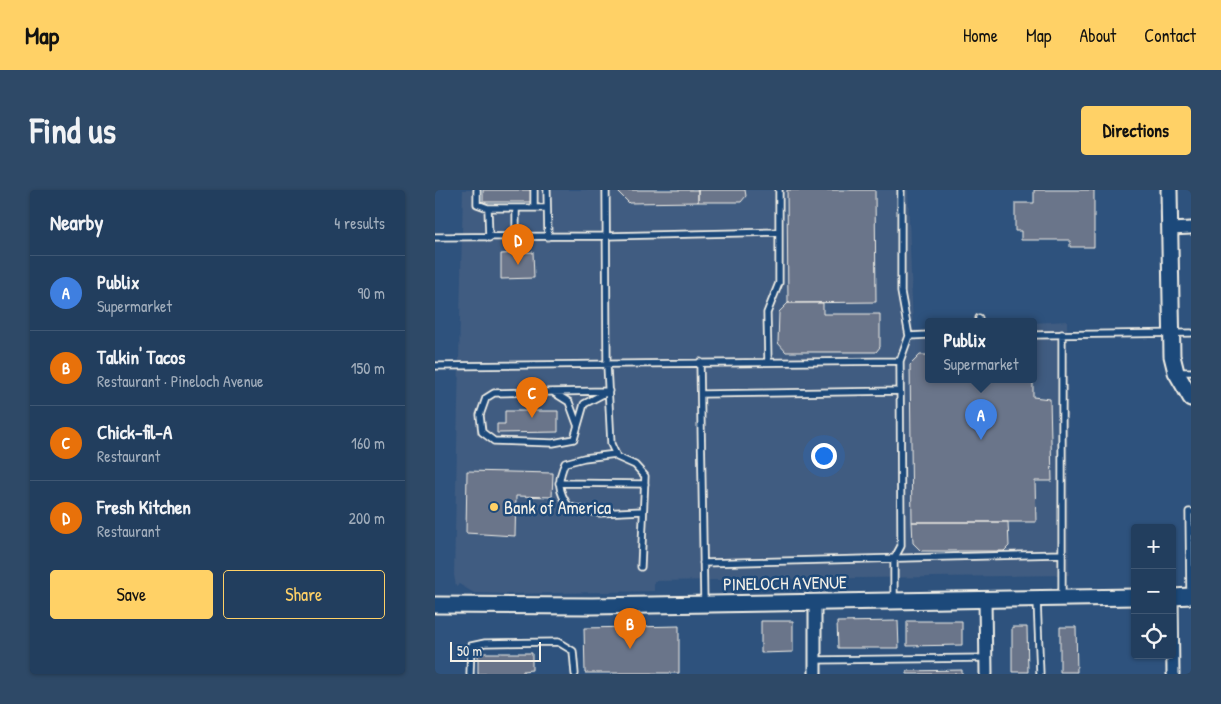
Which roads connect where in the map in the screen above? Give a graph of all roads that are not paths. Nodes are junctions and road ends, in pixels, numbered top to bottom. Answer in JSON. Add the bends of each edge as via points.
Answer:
{"nodes":[{"id":1,"x":477,"y":190,"type":"edge"},
{"id":2,"x":534,"y":190,"type":"edge"},
{"id":3,"x":547,"y":190,"type":"edge"},
{"id":4,"x":606,"y":190,"type":"edge"},
{"id":5,"x":779,"y":190,"type":"edge"},
{"id":6,"x":901,"y":190,"type":"edge"},
{"id":7,"x":1169,"y":190,"type":"edge"},
{"id":8,"x":488,"y":208,"type":"junction"},
{"id":9,"x":516,"y":208,"type":"junction"},
{"id":10,"x":534,"y":208,"type":"junction"},
{"id":11,"x":547,"y":208,"type":"junction"},
{"id":12,"x":1170,"y":228,"type":"junction"},
{"id":13,"x":1191,"y":228,"type":"edge"},
{"id":14,"x":779,"y":232,"type":"junction"},
{"id":15,"x":607,"y":236,"type":"junction"},
{"id":16,"x":435,"y":237,"type":"edge"},
{"id":17,"x":516,"y":237,"type":"junction"},
{"id":18,"x":548,"y":237,"type":"junction"},
{"id":19,"x":489,"y":238,"type":"junction"},
{"id":20,"x":1171,"y":332,"type":"junction"},
{"id":21,"x":1191,"y":333,"type":"edge"},
{"id":22,"x":1037,"y":334,"type":"edge"},
{"id":23,"x":1062,"y":334,"type":"junction"},
{"id":24,"x":925,"y":335,"type":"edge"},
{"id":25,"x":909,"y":336,"type":"junction"},
{"id":26,"x":900,"y":361,"type":"junction"},
{"id":27,"x":700,"y":362,"type":"junction"},
{"id":28,"x":768,"y":362,"type":"junction"},
{"id":29,"x":607,"y":365,"type":"junction"},
{"id":30,"x":435,"y":366,"type":"edge"},
{"id":31,"x":1176,"y":372,"type":"junction"},
{"id":32,"x":1191,"y":372,"type":"edge"},
{"id":33,"x":609,"y":391,"type":"junction"},
{"id":34,"x":900,"y":391,"type":"junction"},
{"id":35,"x":553,"y":392,"type":"junction"},
{"id":36,"x":701,"y":394,"type":"junction"},
{"id":37,"x":1191,"y":398,"type":"edge"},
{"id":38,"x":577,"y":426,"type":"junction"},
{"id":39,"x":615,"y":454,"type":"junction"},
{"id":40,"x":559,"y":483,"type":"junction"},
{"id":41,"x":645,"y":484,"type":"junction"},
{"id":42,"x":643,"y":511,"type":"junction"},
{"id":43,"x":1191,"y":512,"type":"edge"},
{"id":44,"x":1062,"y":554,"type":"junction"},
{"id":45,"x":894,"y":559,"type":"junction"},
{"id":46,"x":703,"y":563,"type":"junction"},
{"id":47,"x":641,"y":567,"type":"dead end"},
{"id":48,"x":1190,"y":596,"type":"edge"},
{"id":49,"x":1131,"y":597,"type":"edge"},
{"id":50,"x":1176,"y":597,"type":"edge"},
{"id":51,"x":1036,"y":598,"type":"junction"},
{"id":52,"x":1061,"y":598,"type":"junction"},
{"id":53,"x":985,"y":599,"type":"junction"},
{"id":54,"x":894,"y":600,"type":"junction"},
{"id":55,"x":815,"y":601,"type":"junction"},
{"id":56,"x":704,"y":602,"type":"junction"},
{"id":57,"x":435,"y":605,"type":"edge"},
{"id":58,"x":1172,"y":614,"type":"edge"},
{"id":59,"x":986,"y":658,"type":"junction"},
{"id":60,"x":815,"y":660,"type":"junction"},
{"id":61,"x":471,"y":674,"type":"edge"},
{"id":62,"x":575,"y":674,"type":"edge"},
{"id":63,"x":815,"y":674,"type":"edge"},
{"id":64,"x":986,"y":674,"type":"edge"},
{"id":65,"x":1039,"y":674,"type":"edge"},
{"id":66,"x":1173,"y":674,"type":"edge"}],
"edges":[{"from":1,"to":8,"type":"lane","via":[[477,204]]},
{"from":2,"to":10,"type":"lane"},
{"from":3,"to":11,"type":"lane"},
{"from":4,"to":15,"type":"lane"},
{"from":5,"to":14,"type":"lane"},
{"from":6,"to":25,"type":"lane","via":[[901,292]]},
{"from":7,"to":12,"type":"street"},
{"from":8,"to":9,"type":"lane"},
{"from":8,"to":19,"type":"lane"},
{"from":9,"to":10,"type":"lane"},
{"from":9,"to":17,"type":"lane"},
{"from":10,"to":11,"type":"lane"},
{"from":11,"to":18,"type":"lane"},
{"from":12,"to":13,"type":"street"},
{"from":12,"to":20,"type":"street"},
{"from":14,"to":15,"type":"lane"},
{"from":14,"to":28,"type":"lane","via":[[779,283],[767,313]]},
{"from":15,"to":18,"type":"lane"},
{"from":15,"to":29,"type":"lane"},
{"from":16,"to":19,"type":"lane"},
{"from":17,"to":18,"type":"lane"},
{"from":17,"to":19,"type":"lane"},
{"from":20,"to":21,"type":"lane"},
{"from":20,"to":23,"type":"lane"},
{"from":20,"to":31,"type":"street"},
{"from":22,"to":23,"type":"lane"},
{"from":23,"to":44,"type":"lane"},
{"from":24,"to":25,"type":"lane"},
{"from":25,"to":26,"type":"lane"},
{"from":26,"to":28,"type":"lane"},
{"from":26,"to":34,"type":"lane"},
{"from":27,"to":28,"type":"lane"},
{"from":27,"to":29,"type":"lane"},
{"from":27,"to":36,"type":"lane"},
{"from":29,"to":30,"type":"lane"},
{"from":29,"to":33,"type":"lane"},
{"from":31,"to":32,"type":"lane"},
{"from":31,"to":37,"type":"street"},
{"from":33,"to":35,"type":"lane"},
{"from":33,"to":38,"type":"lane","via":[[584,404]]},
{"from":33,"to":39,"type":"lane","via":[[611,444]]},
{"from":34,"to":36,"type":"lane"},
{"from":34,"to":45,"type":"lane","via":[[901,546]]},
{"from":35,"to":38,"type":"lane","via":[[569,402]]},
{"from":35,"to":38,"type":"lane","via":[[495,393],[486,398],[480,415],[482,432],[493,441],[553,443],[574,440]]},
{"from":36,"to":46,"type":"lane"},
{"from":39,"to":40,"type":"lane","via":[[565,464]]},
{"from":39,"to":41,"type":"lane","via":[[635,465],[645,476]]},
{"from":40,"to":41,"type":"lane"},
{"from":40,"to":42,"type":"lane","via":[[569,507],[599,513]]},
{"from":41,"to":42,"type":"lane"},
{"from":42,"to":47,"type":"lane"},
{"from":43,"to":48,"type":"lane"},
{"from":44,"to":45,"type":"lane"},
{"from":44,"to":52,"type":"lane"},
{"from":45,"to":46,"type":"lane"},
{"from":45,"to":54,"type":"lane"},
{"from":46,"to":56,"type":"lane"},
{"from":48,"to":50,"type":"street"},
{"from":49,"to":52,"type":"street","name":"PINELOCH AVENUE"},
{"from":51,"to":52,"type":"street","name":"PINELOCH AVENUE"},
{"from":51,"to":53,"type":"street","name":"PINELOCH AVENUE"},
{"from":51,"to":65,"type":"lane"},
{"from":53,"to":54,"type":"street","name":"PINELOCH AVENUE"},
{"from":53,"to":59,"type":"street"},
{"from":54,"to":55,"type":"street","name":"PINELOCH AVENUE"},
{"from":55,"to":56,"type":"street","name":"PINELOCH AVENUE"},
{"from":55,"to":60,"type":"street"},
{"from":56,"to":57,"type":"street","name":"PINELOCH AVENUE","via":[[592,606]]},
{"from":58,"to":66,"type":"street"},
{"from":59,"to":60,"type":"lane"},
{"from":59,"to":64,"type":"street"},
{"from":60,"to":63,"type":"street"},
{"from":61,"to":62,"type":"lane","via":[[471,646],[558,642],[573,652]]}]}
